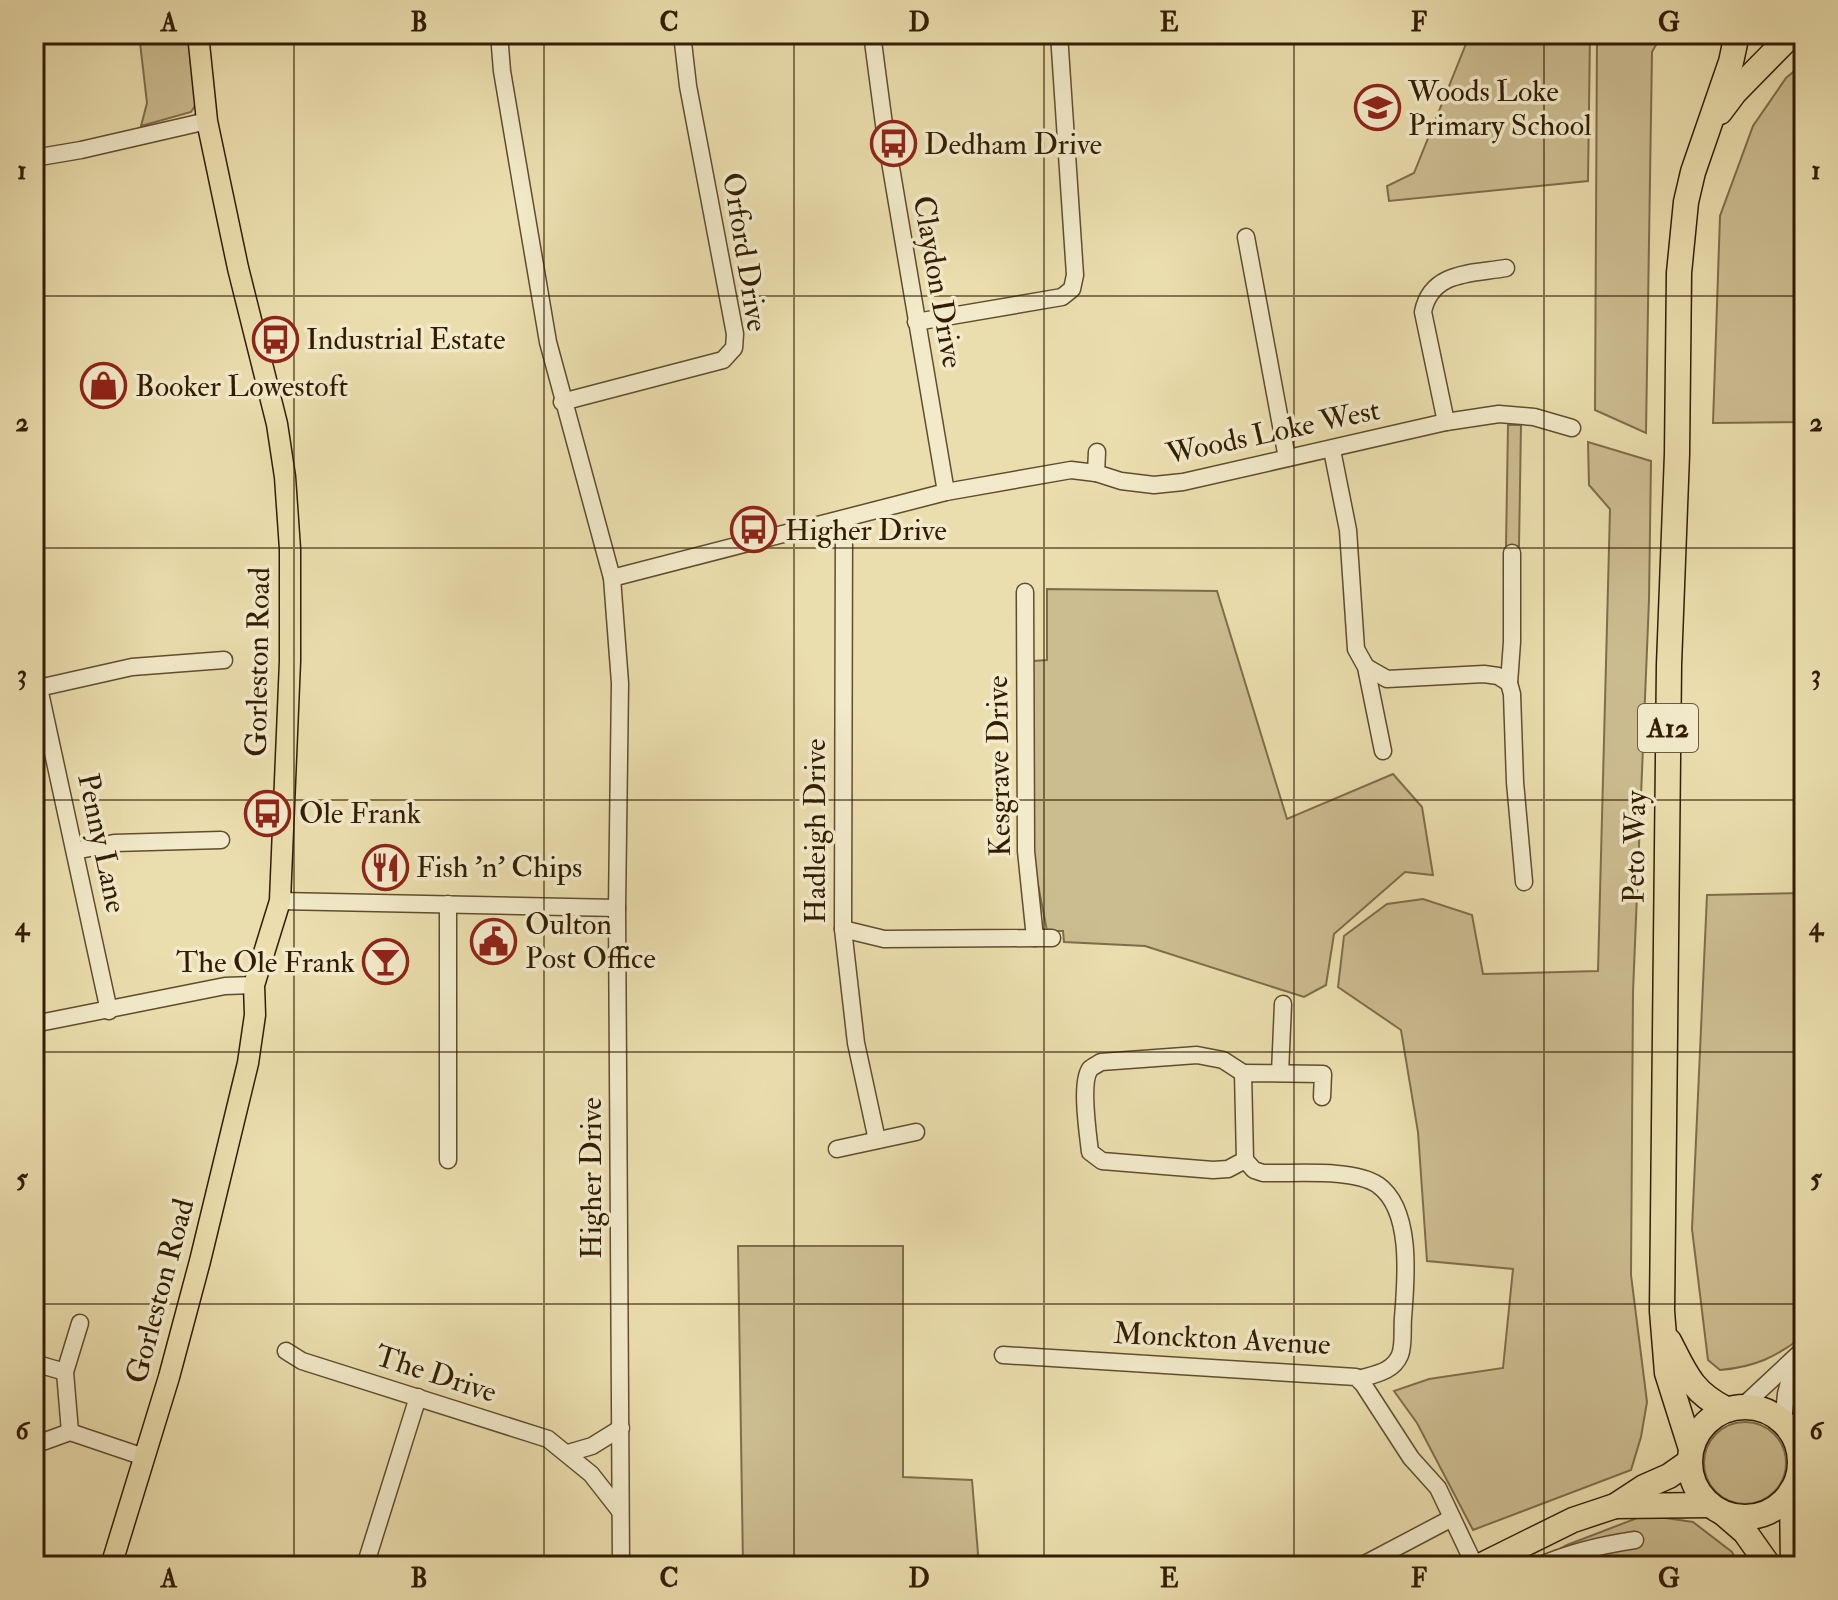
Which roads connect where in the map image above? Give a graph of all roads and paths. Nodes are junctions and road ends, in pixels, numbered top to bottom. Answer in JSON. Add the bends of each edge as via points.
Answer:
{"nodes":[{"id":1,"x":198,"y":34,"type":"edge"},
{"id":2,"x":499,"y":34,"type":"edge"},
{"id":3,"x":682,"y":34,"type":"edge"},
{"id":4,"x":872,"y":34,"type":"edge"},
{"id":5,"x":1059,"y":34,"type":"edge"},
{"id":6,"x":1737,"y":34,"type":"edge"},
{"id":7,"x":1792,"y":34,"type":"edge"},
{"id":8,"x":207,"y":121,"type":"junction"},
{"id":9,"x":1709,"y":127,"type":"junction"},
{"id":10,"x":34,"y":158,"type":"edge"},
{"id":11,"x":1246,"y":237,"type":"dead end"},
{"id":12,"x":1506,"y":268,"type":"dead end"},
{"id":13,"x":916,"y":322,"type":"junction"},
{"id":14,"x":562,"y":402,"type":"junction"},
{"id":15,"x":1446,"y":422,"type":"junction"},
{"id":16,"x":1572,"y":428,"type":"dead end"},
{"id":17,"x":1332,"y":450,"type":"junction"},
{"id":18,"x":1097,"y":452,"type":"dead end"},
{"id":19,"x":1287,"y":458,"type":"junction"},
{"id":20,"x":1096,"y":473,"type":"junction"},
{"id":21,"x":946,"y":492,"type":"junction"},
{"id":22,"x":844,"y":519,"type":"junction"},
{"id":23,"x":1512,"y":553,"type":"dead end"},
{"id":24,"x":612,"y":578,"type":"junction"},
{"id":25,"x":1025,"y":592,"type":"dead end"},
{"id":26,"x":224,"y":660,"type":"dead end"},
{"id":27,"x":1366,"y":667,"type":"junction"},
{"id":28,"x":1509,"y":683,"type":"junction"},
{"id":29,"x":36,"y":688,"type":"edge"},
{"id":30,"x":1383,"y":751,"type":"dead end"},
{"id":31,"x":221,"y":840,"type":"dead end"},
{"id":32,"x":75,"y":851,"type":"junction"},
{"id":33,"x":1524,"y":882,"type":"dead end"},
{"id":34,"x":280,"y":901,"type":"junction"},
{"id":35,"x":448,"y":904,"type":"junction"},
{"id":36,"x":617,"y":908,"type":"junction"},
{"id":37,"x":843,"y":929,"type":"junction"},
{"id":38,"x":254,"y":985,"type":"junction"},
{"id":39,"x":1283,"y":1004,"type":"dead end"},
{"id":40,"x":109,"y":1011,"type":"junction"},
{"id":41,"x":34,"y":1024,"type":"edge"},
{"id":42,"x":1243,"y":1073,"type":"junction"},
{"id":43,"x":1280,"y":1073,"type":"junction"},
{"id":44,"x":1322,"y":1097,"type":"dead end"},
{"id":45,"x":916,"y":1132,"type":"dead end"},
{"id":46,"x":877,"y":1140,"type":"junction"},
{"id":47,"x":837,"y":1149,"type":"dead end"},
{"id":48,"x":448,"y":1160,"type":"dead end"},
{"id":49,"x":1245,"y":1160,"type":"junction"},
{"id":50,"x":80,"y":1323,"type":"dead end"},
{"id":51,"x":1664,"y":1332,"type":"junction"},
{"id":52,"x":286,"y":1351,"type":"dead end"},
{"id":53,"x":1800,"y":1352,"type":"edge"},
{"id":54,"x":1003,"y":1355,"type":"dead end"},
{"id":55,"x":34,"y":1363,"type":"edge"},
{"id":56,"x":65,"y":1372,"type":"junction"},
{"id":57,"x":1359,"y":1379,"type":"junction"},
{"id":58,"x":418,"y":1397,"type":"junction"},
{"id":59,"x":1735,"y":1408,"type":"junction"},
{"id":60,"x":1791,"y":1427,"type":"edge"},
{"id":61,"x":621,"y":1428,"type":"junction"},
{"id":62,"x":70,"y":1432,"type":"junction"},
{"id":63,"x":34,"y":1445,"type":"edge"},
{"id":64,"x":568,"y":1453,"type":"junction"},
{"id":65,"x":1690,"y":1455,"type":"junction"},
{"id":66,"x":144,"y":1457,"type":"junction"},
{"id":67,"x":1797,"y":1484,"type":"edge"},
{"id":68,"x":1615,"y":1506,"type":"junction"},
{"id":69,"x":1716,"y":1509,"type":"junction"},
{"id":70,"x":620,"y":1511,"type":"junction"},
{"id":71,"x":1452,"y":1518,"type":"junction"},
{"id":72,"x":1635,"y":1540,"type":"dead end"},
{"id":73,"x":111,"y":1566,"type":"edge"},
{"id":74,"x":365,"y":1566,"type":"edge"},
{"id":75,"x":621,"y":1566,"type":"edge"},
{"id":76,"x":1361,"y":1566,"type":"edge"},
{"id":77,"x":1478,"y":1566,"type":"edge"},
{"id":78,"x":1539,"y":1566,"type":"edge"},
{"id":79,"x":1769,"y":1566,"type":"edge"},
{"id":80,"x":1793,"y":1566,"type":"edge"}],
"edges":[{"from":1,"to":8,"type":"main road","name":"Gorleston Road"},
{"from":2,"to":14,"type":"street","name":"Higher Drive"},
{"from":3,"to":14,"type":"street","name":"Orford Drive","via":[[734,348],[723,360]]},
{"from":4,"to":13,"type":"street","name":"Claydon Drive"},
{"from":5,"to":13,"type":"street","via":[[1072,289],[1062,297]]},
{"from":6,"to":9,"type":"highway","name":"Peto Way","number":"A12"},
{"from":7,"to":9,"type":"highway","name":"Peto Way","number":"A12"},
{"from":8,"to":10,"type":"street"},
{"from":8,"to":34,"type":"main road","name":"Gorleston Road","via":[[285,477],[290,661]]},
{"from":9,"to":51,"type":"highway","name":"Peto Way","number":"A12","via":[[1686,202],[1679,273],[1669,665]]},
{"from":11,"to":19,"type":"street"},
{"from":12,"to":15,"type":"street","via":[[1447,279],[1426,299],[1423,312]]},
{"from":13,"to":21,"type":"street","name":"Claydon Drive"},
{"from":14,"to":24,"type":"street","name":"Higher Drive"},
{"from":15,"to":16,"type":"street","name":"Woods Loke West","via":[[1499,414]]},
{"from":15,"to":17,"type":"street","name":"Woods Loke West"},
{"from":17,"to":19,"type":"street","name":"Woods Loke West"},
{"from":17,"to":27,"type":"street","via":[[1348,530],[1356,649]]},
{"from":18,"to":20,"type":"street"},
{"from":19,"to":20,"type":"street","name":"Woods Loke West","via":[[1154,485]]},
{"from":20,"to":21,"type":"street","name":"Woods Loke West","via":[[1071,470]]},
{"from":21,"to":22,"type":"street","name":"Woods Loke West"},
{"from":22,"to":24,"type":"street","name":"Woods Loke West"},
{"from":22,"to":37,"type":"street","name":"Hadleigh Drive"},
{"from":23,"to":28,"type":"street"},
{"from":24,"to":36,"type":"street","name":"Higher Drive","via":[[620,683]]},
{"from":25,"to":37,"type":"street","name":"Kesgrave Drive","via":[[1026,851],[1044,938],[884,939]]},
{"from":26,"to":29,"type":"street","via":[[132,667]]},
{"from":27,"to":28,"type":"street","via":[[1387,679],[1484,674]]},
{"from":27,"to":30,"type":"street"},
{"from":28,"to":33,"type":"street"},
{"from":29,"to":32,"type":"street","name":"Penny Lane"},
{"from":31,"to":32,"type":"street","via":[[114,843]]},
{"from":32,"to":40,"type":"street","name":"Penny Lane"},
{"from":34,"to":35,"type":"street"},
{"from":34,"to":38,"type":"main road","name":"Gorleston Road"},
{"from":35,"to":36,"type":"street"},
{"from":35,"to":48,"type":"street"},
{"from":36,"to":61,"type":"street","name":"Higher Drive"},
{"from":37,"to":46,"type":"street","name":"Hadleigh Drive","via":[[856,1043]]},
{"from":38,"to":40,"type":"street","via":[[225,986]]},
{"from":38,"to":66,"type":"main road","name":"Gorleston Road","via":[[255,1015],[237,1115]]},
{"from":39,"to":43,"type":"street"},
{"from":40,"to":41,"type":"street"},
{"from":42,"to":43,"type":"street"},
{"from":42,"to":49,"type":"street"},
{"from":42,"to":49,"type":"street","via":[[1223,1060],[1197,1055],[1101,1062],[1086,1079],[1085,1155],[1213,1170]]},
{"from":43,"to":44,"type":"street","via":[[1323,1074]]},
{"from":45,"to":46,"type":"street"},
{"from":46,"to":47,"type":"street"},
{"from":49,"to":57,"type":"street","via":[[1263,1173],[1358,1176],[1392,1198],[1406,1254],[1401,1354],[1390,1368]]},
{"from":50,"to":56,"type":"street"},
{"from":51,"to":59,"type":"highway","name":"Peto Way","number":"A12","via":[[1694,1387]]},
{"from":51,"to":65,"type":"highway","name":"Peto Way","number":"A12","via":[[1667,1373]]},
{"from":52,"to":58,"type":"street","name":"The Drive","via":[[302,1361]]},
{"from":53,"to":59,"type":"street"},
{"from":53,"to":60,"type":"street","via":[[1786,1394]]},
{"from":54,"to":57,"type":"street","name":"Monckton Avenue"},
{"from":55,"to":56,"type":"street"},
{"from":56,"to":62,"type":"street"},
{"from":57,"to":71,"type":"street","name":"Monckton Avenue","via":[[1411,1458],[1438,1488]]},
{"from":58,"to":64,"type":"street","name":"The Drive","via":[[548,1439]]},
{"from":58,"to":74,"type":"street"},
{"from":59,"to":60,"type":"highway","via":[[1758,1408]]},
{"from":59,"to":65,"type":"highway","via":[[1703,1425]]},
{"from":60,"to":67,"type":"highway","via":[[1800,1454]]},
{"from":61,"to":64,"type":"street"},
{"from":61,"to":70,"type":"street","name":"Higher Drive"},
{"from":62,"to":63,"type":"street"},
{"from":62,"to":66,"type":"street"},
{"from":64,"to":70,"type":"street","name":"The Drive"},
{"from":65,"to":68,"type":"highway","via":[[1669,1476]]},
{"from":65,"to":69,"type":"highway","via":[[1695,1486]]},
{"from":66,"to":73,"type":"main road","name":"Gorleston Road"},
{"from":67,"to":69,"type":"highway","via":[[1782,1502],[1754,1516]]},
{"from":67,"to":80,"type":"highway"},
{"from":68,"to":69,"type":"highway"},
{"from":68,"to":77,"type":"highway","via":[[1573,1520]]},
{"from":69,"to":79,"type":"highway","via":[[1745,1532]]},
{"from":70,"to":75,"type":"street","name":"Higher Drive"},
{"from":71,"to":76,"type":"street"},
{"from":71,"to":77,"type":"street","name":"Monckton Avenue"},
{"from":72,"to":78,"type":"street","via":[[1597,1545]]}]}
